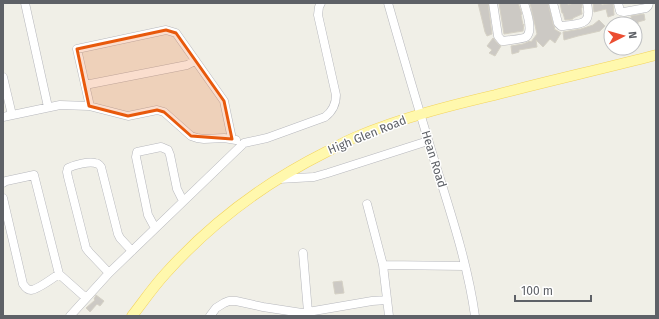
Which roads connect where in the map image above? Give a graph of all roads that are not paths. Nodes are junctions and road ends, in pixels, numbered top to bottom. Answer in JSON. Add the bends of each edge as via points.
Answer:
{"nodes":[{"id":1,"x":25,"y":3,"type":"edge"},
{"id":2,"x":321,"y":3,"type":"edge"},
{"id":3,"x":388,"y":3,"type":"edge"},
{"id":4,"x":493,"y":3,"type":"edge"},
{"id":5,"x":524,"y":3,"type":"edge"},
{"id":6,"x":553,"y":3,"type":"edge"},
{"id":7,"x":587,"y":3,"type":"edge"},
{"id":8,"x":618,"y":3,"type":"edge"},
{"id":9,"x":649,"y":3,"type":"edge"},
{"id":10,"x":656,"y":55,"type":"edge"},
{"id":11,"x":195,"y":60,"type":"junction"},
{"id":12,"x":3,"y":77,"type":"edge"},
{"id":13,"x":85,"y":85,"type":"junction"},
{"id":14,"x":89,"y":106,"type":"junction"},
{"id":15,"x":48,"y":107,"type":"junction"},
{"id":16,"x":420,"y":114,"type":"junction"},
{"id":17,"x":12,"y":115,"type":"junction"},
{"id":18,"x":3,"y":117,"type":"edge"},
{"id":19,"x":232,"y":138,"type":"junction"},
{"id":20,"x":428,"y":141,"type":"junction"},
{"id":21,"x":244,"y":143,"type":"junction"},
{"id":22,"x":278,"y":179,"type":"junction"},
{"id":23,"x":3,"y":183,"type":"edge"},
{"id":24,"x":3,"y":198,"type":"edge"},
{"id":25,"x":184,"y":201,"type":"junction"},
{"id":26,"x":368,"y":204,"type":"dead end"},
{"id":27,"x":155,"y":228,"type":"junction"},
{"id":28,"x":132,"y":251,"type":"junction"},
{"id":29,"x":303,"y":253,"type":"dead end"},
{"id":30,"x":383,"y":265,"type":"junction"},
{"id":31,"x":466,"y":266,"type":"junction"},
{"id":32,"x":109,"y":273,"type":"junction"},
{"id":33,"x":59,"y":274,"type":"junction"},
{"id":34,"x":86,"y":298,"type":"junction"},
{"id":35,"x":387,"y":300,"type":"junction"},
{"id":36,"x":308,"y":312,"type":"junction"},
{"id":37,"x":70,"y":316,"type":"edge"},
{"id":38,"x":132,"y":316,"type":"edge"},
{"id":39,"x":210,"y":316,"type":"edge"},
{"id":40,"x":389,"y":316,"type":"edge"},
{"id":41,"x":475,"y":316,"type":"edge"}],
"edges":[{"from":1,"to":15,"type":"street"},
{"from":2,"to":21,"type":"street","via":[[318,15],[336,95],[333,108],[325,117],[267,138]]},
{"from":3,"to":16,"type":"street","name":"Hean Road"},
{"from":4,"to":5,"type":"street","via":[[498,36],[504,42],[529,34],[530,24]]},
{"from":6,"to":7,"type":"street","via":[[558,23],[563,26],[585,22],[589,15]]},
{"from":8,"to":9,"type":"street","via":[[620,11],[624,12],[646,8]]},
{"from":10,"to":16,"type":"main road","name":"High Glen Road"},
{"from":11,"to":13,"type":"street","via":[[188,65]]},
{"from":11,"to":13,"type":"street","via":[[176,33],[166,30],[77,49]]},
{"from":11,"to":19,"type":"street","via":[[224,101]]},
{"from":12,"to":17,"type":"street"},
{"from":13,"to":14,"type":"street"},
{"from":14,"to":15,"type":"street"},
{"from":14,"to":19,"type":"street","via":[[128,116],[157,110],[164,112],[191,136],[204,139]]},
{"from":15,"to":17,"type":"street"},
{"from":16,"to":20,"type":"street","name":"Hean Road"},
{"from":16,"to":22,"type":"main road","name":"High Glen Road","via":[[355,137]]},
{"from":17,"to":18,"type":"street"},
{"from":19,"to":21,"type":"street"},
{"from":20,"to":22,"type":"street","via":[[314,177]]},
{"from":20,"to":31,"type":"street","name":"Hean Road"},
{"from":21,"to":25,"type":"street"},
{"from":22,"to":38,"type":"main road","name":"High Glen Road","via":[[218,222],[199,239],[165,274]]},
{"from":23,"to":33,"type":"street","via":[[34,175]]},
{"from":24,"to":33,"type":"street","via":[[23,284],[27,289],[34,289]]},
{"from":25,"to":27,"type":"street"},
{"from":25,"to":27,"type":"street","via":[[177,189],[168,150],[161,147],[137,152],[148,215]]},
{"from":26,"to":30,"type":"street"},
{"from":27,"to":28,"type":"street"},
{"from":28,"to":32,"type":"street"},
{"from":28,"to":32,"type":"street","via":[[118,234],[101,167],[95,162],[90,162],[68,168],[86,248]]},
{"from":29,"to":36,"type":"street"},
{"from":30,"to":31,"type":"street"},
{"from":30,"to":35,"type":"street"},
{"from":31,"to":41,"type":"street","name":"Hean Road"},
{"from":32,"to":34,"type":"street"},
{"from":33,"to":34,"type":"street"},
{"from":34,"to":37,"type":"street"},
{"from":35,"to":36,"type":"street"},
{"from":35,"to":40,"type":"street"},
{"from":36,"to":39,"type":"street","via":[[230,301],[216,308]]}]}
